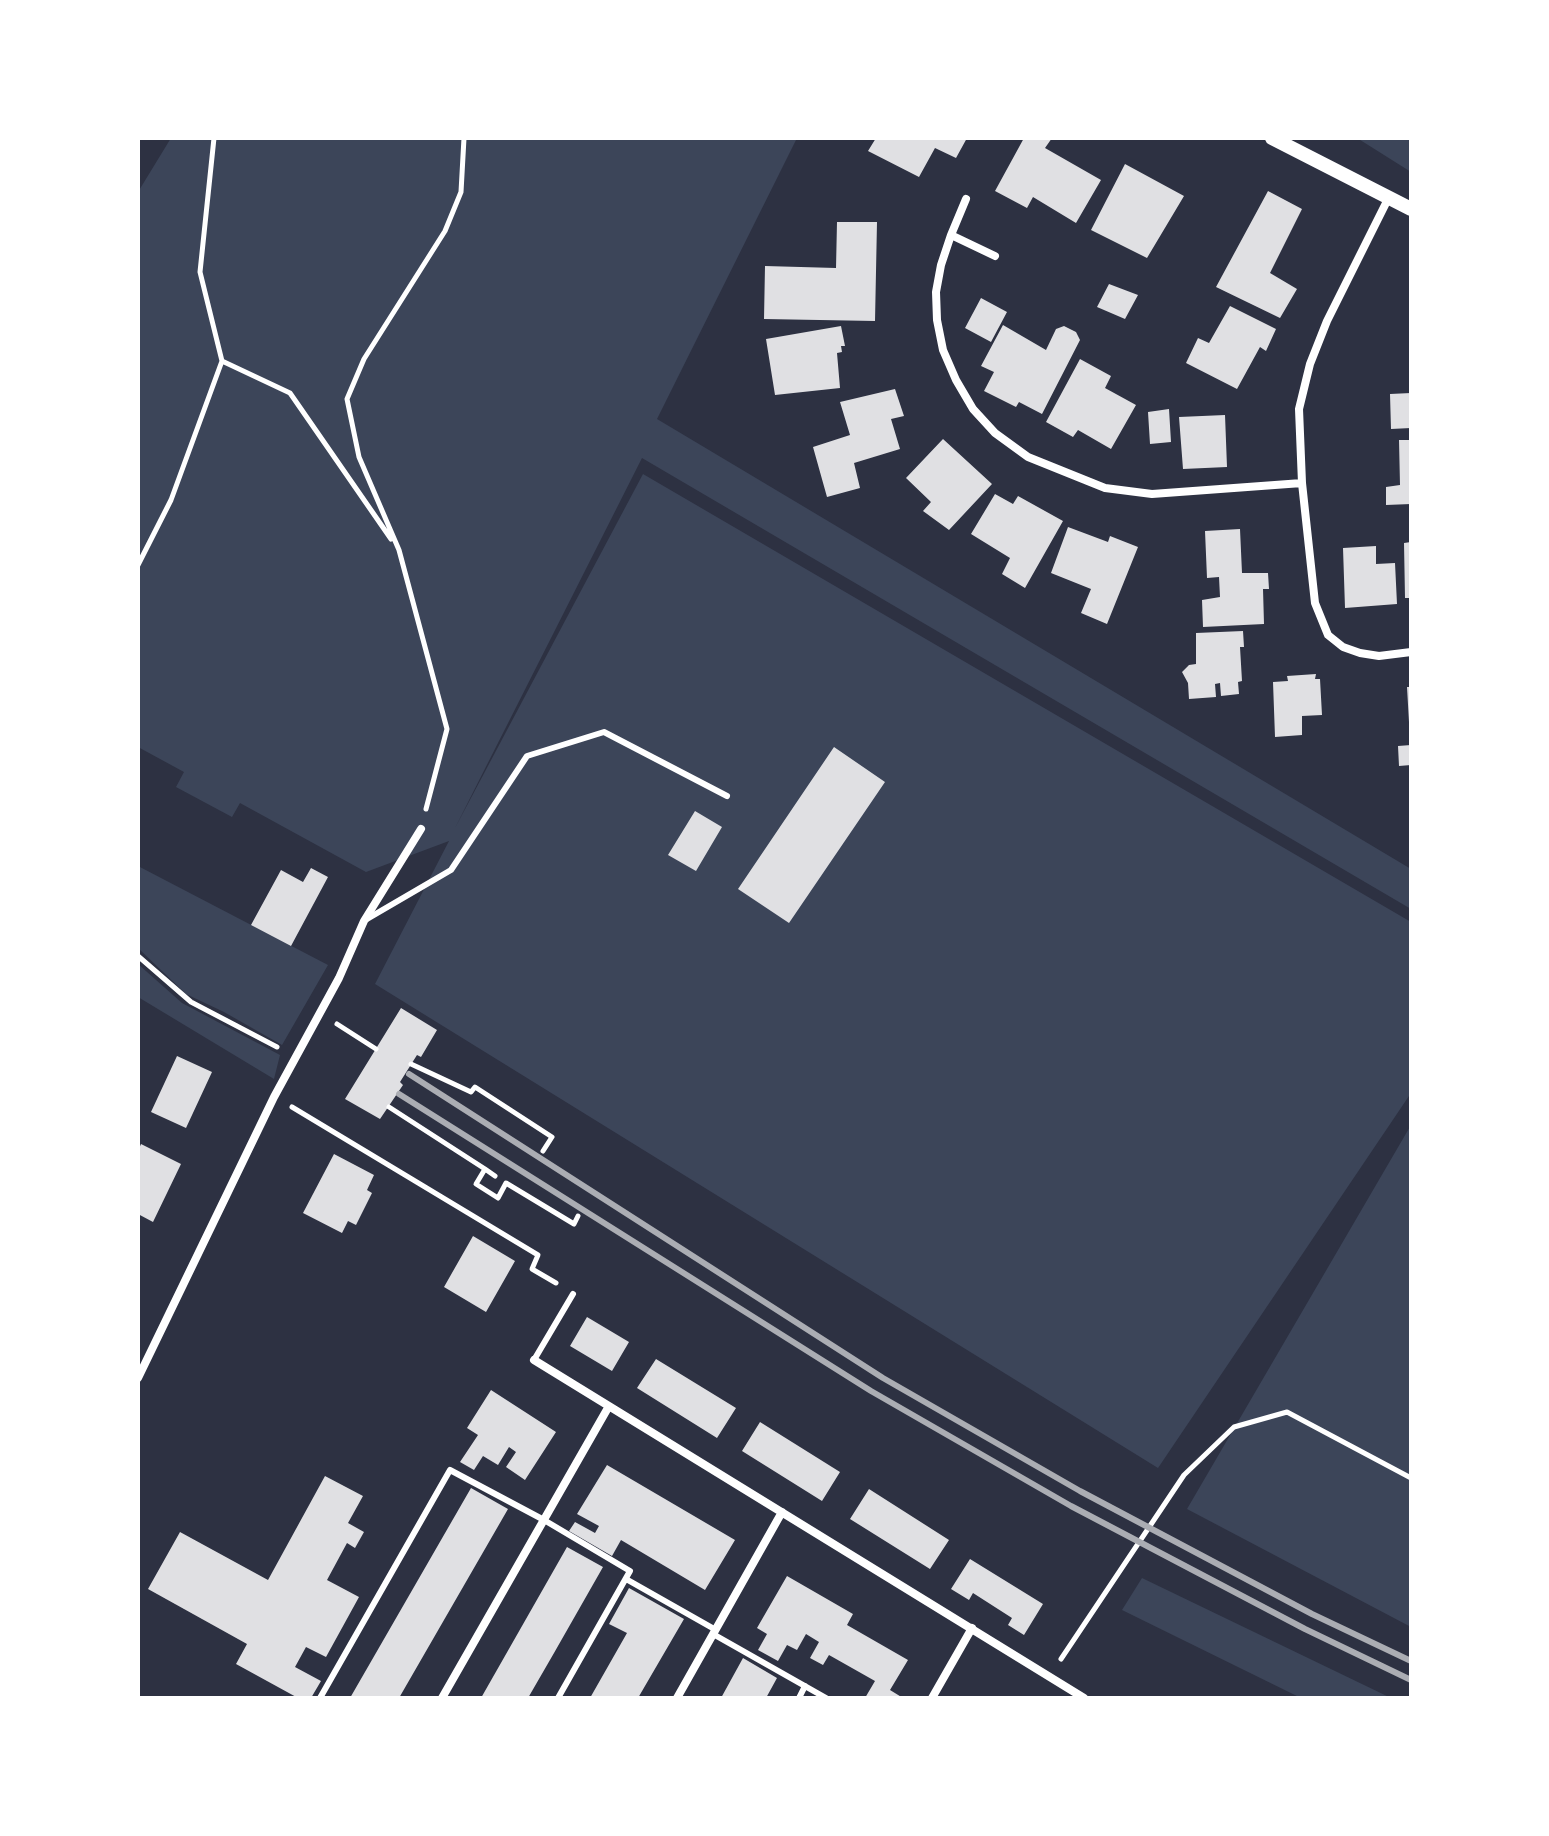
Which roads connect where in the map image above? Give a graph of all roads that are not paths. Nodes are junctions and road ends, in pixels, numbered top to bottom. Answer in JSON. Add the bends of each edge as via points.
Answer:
{"nodes":[{"id":1,"x":1272,"y":138,"type":"edge"},
{"id":2,"x":1389,"y":197,"type":"junction"},
{"id":3,"x":966,"y":199,"type":"dead end"},
{"id":4,"x":1411,"y":209,"type":"edge"},
{"id":5,"x":951,"y":235,"type":"junction"},
{"id":6,"x":995,"y":256,"type":"dead end"},
{"id":7,"x":1302,"y":483,"type":"junction"},
{"id":8,"x":1411,"y":652,"type":"edge"},
{"id":9,"x":727,"y":796,"type":"dead end"},
{"id":10,"x":421,"y":829,"type":"road end"},
{"id":11,"x":364,"y":921,"type":"junction"},
{"id":12,"x":573,"y":1294,"type":"road end"},
{"id":13,"x":534,"y":1360,"type":"joint"},
{"id":14,"x":138,"y":1378,"type":"edge"},
{"id":15,"x":609,"y":1406,"type":"junction"},
{"id":16,"x":782,"y":1512,"type":"junction"},
{"id":17,"x":544,"y":1520,"type":"junction"},
{"id":18,"x":626,"y":1579,"type":"junction"},
{"id":19,"x":972,"y":1628,"type":"junction"},
{"id":20,"x":715,"y":1632,"type":"junction"},
{"id":21,"x":805,"y":1686,"type":"junction"},
{"id":22,"x":320,"y":1698,"type":"edge"},
{"id":23,"x":442,"y":1698,"type":"edge"},
{"id":24,"x":558,"y":1698,"type":"edge"},
{"id":25,"x":677,"y":1698,"type":"edge"},
{"id":26,"x":799,"y":1698,"type":"edge"},
{"id":27,"x":826,"y":1698,"type":"edge"},
{"id":28,"x":932,"y":1698,"type":"edge"},
{"id":29,"x":1084,"y":1698,"type":"edge"}],
"edges":[{"from":1,"to":2,"type":"street"},
{"from":2,"to":4,"type":"street"},
{"from":2,"to":7,"type":"street","via":[[1310,364],[1299,409]]},
{"from":3,"to":5,"type":"street"},
{"from":5,"to":6,"type":"street"},
{"from":5,"to":7,"type":"street","via":[[936,292],[943,350],[973,409],[1028,457],[1105,488],[1152,494]]},
{"from":7,"to":8,"type":"street","via":[[1315,603],[1328,635],[1360,653]]},
{"from":9,"to":11,"type":"lane","via":[[604,732],[527,756],[451,870]]},
{"from":10,"to":11,"type":"street"},
{"from":11,"to":14,"type":"street"},
{"from":12,"to":13,"type":"lane"},
{"from":13,"to":15,"type":"street"},
{"from":15,"to":16,"type":"street"},
{"from":15,"to":17,"type":"street"},
{"from":16,"to":19,"type":"street"},
{"from":16,"to":20,"type":"street"},
{"from":17,"to":18,"type":"lane","via":[[630,1571]]},
{"from":17,"to":22,"type":"lane","via":[[450,1470]]},
{"from":17,"to":23,"type":"street"},
{"from":18,"to":20,"type":"lane"},
{"from":18,"to":24,"type":"lane"},
{"from":19,"to":28,"type":"street"},
{"from":19,"to":29,"type":"street"},
{"from":20,"to":21,"type":"lane"},
{"from":20,"to":25,"type":"street"},
{"from":21,"to":26,"type":"lane"},
{"from":21,"to":27,"type":"lane"}]}
